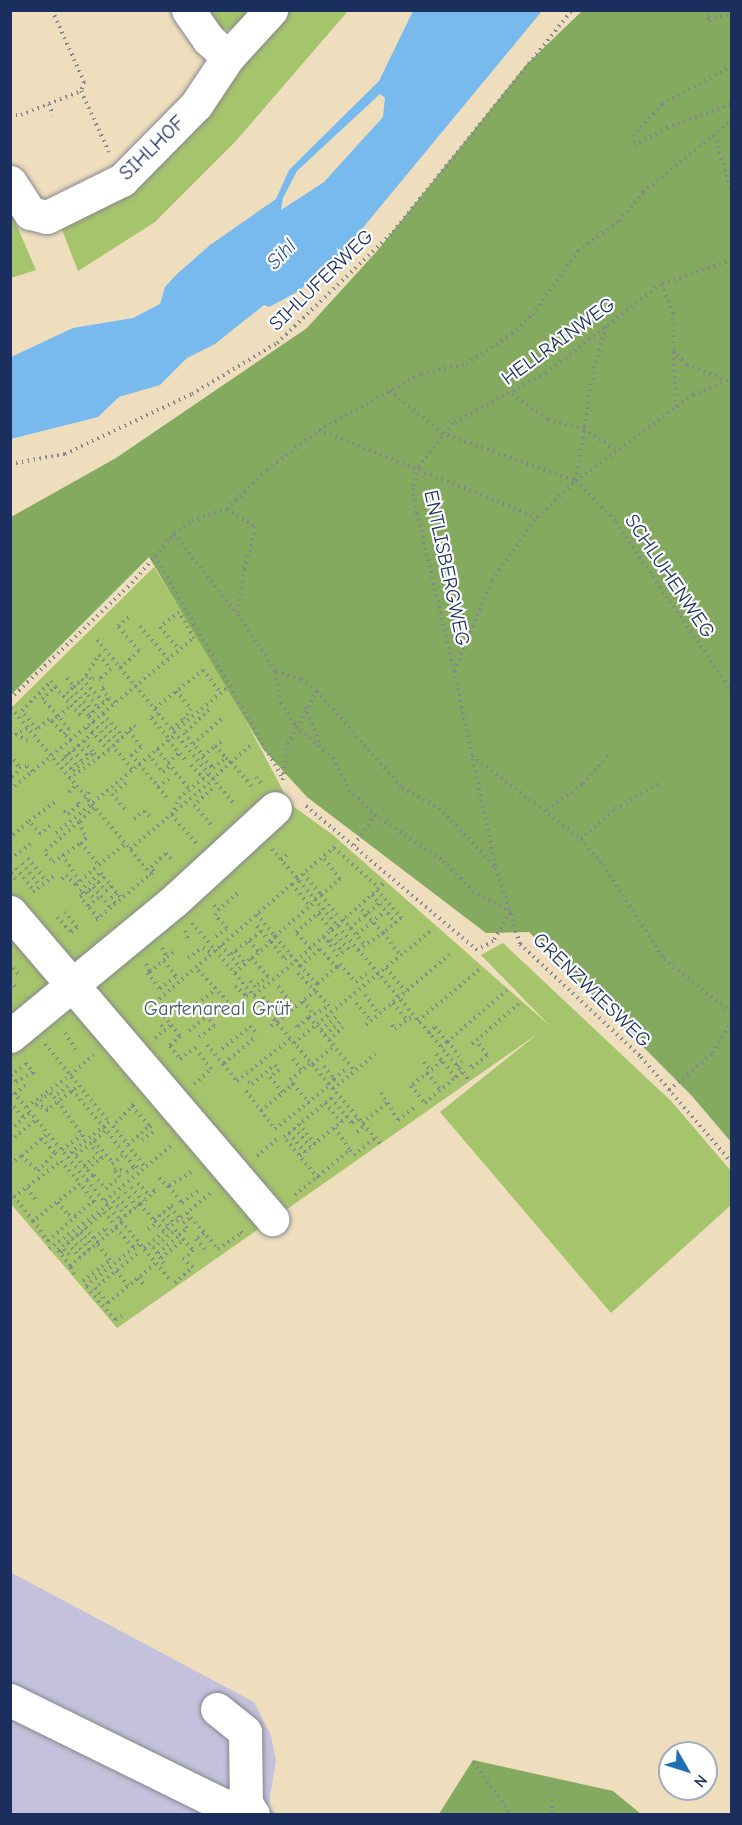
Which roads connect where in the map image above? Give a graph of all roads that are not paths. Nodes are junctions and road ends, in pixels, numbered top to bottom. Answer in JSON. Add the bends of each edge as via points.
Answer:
{"nodes":[{"id":1,"x":188,"y":10,"type":"edge"},
{"id":2,"x":271,"y":10,"type":"edge"},
{"id":3,"x":228,"y":57,"type":"junction"},
{"id":4,"x":10,"y":182,"type":"edge"},
{"id":5,"x":261,"y":813,"type":"road end"},
{"id":6,"x":22,"y":902,"type":"edge"},
{"id":7,"x":72,"y":985,"type":"junction"},
{"id":8,"x":19,"y":1029,"type":"edge"},
{"id":9,"x":272,"y":1219,"type":"dead end"},
{"id":10,"x":10,"y":1700,"type":"edge"},
{"id":11,"x":217,"y":1709,"type":"dead end"},
{"id":12,"x":250,"y":1809,"type":"edge"}],
"edges":[{"from":1,"to":3,"type":"street","via":[[208,39]]},
{"from":2,"to":3,"type":"street","name":"SIHLHOF"},
{"from":3,"to":4,"type":"street","name":"SIHLHOF","via":[[196,105],[122,180],[47,218],[30,213]]},
{"from":5,"to":7,"type":"street","via":[[174,901]]},
{"from":6,"to":7,"type":"street"},
{"from":7,"to":8,"type":"street"},
{"from":7,"to":9,"type":"street"},
{"from":10,"to":12,"type":"street","via":[[225,1806]]},
{"from":11,"to":12,"type":"street","via":[[245,1732]]}]}
